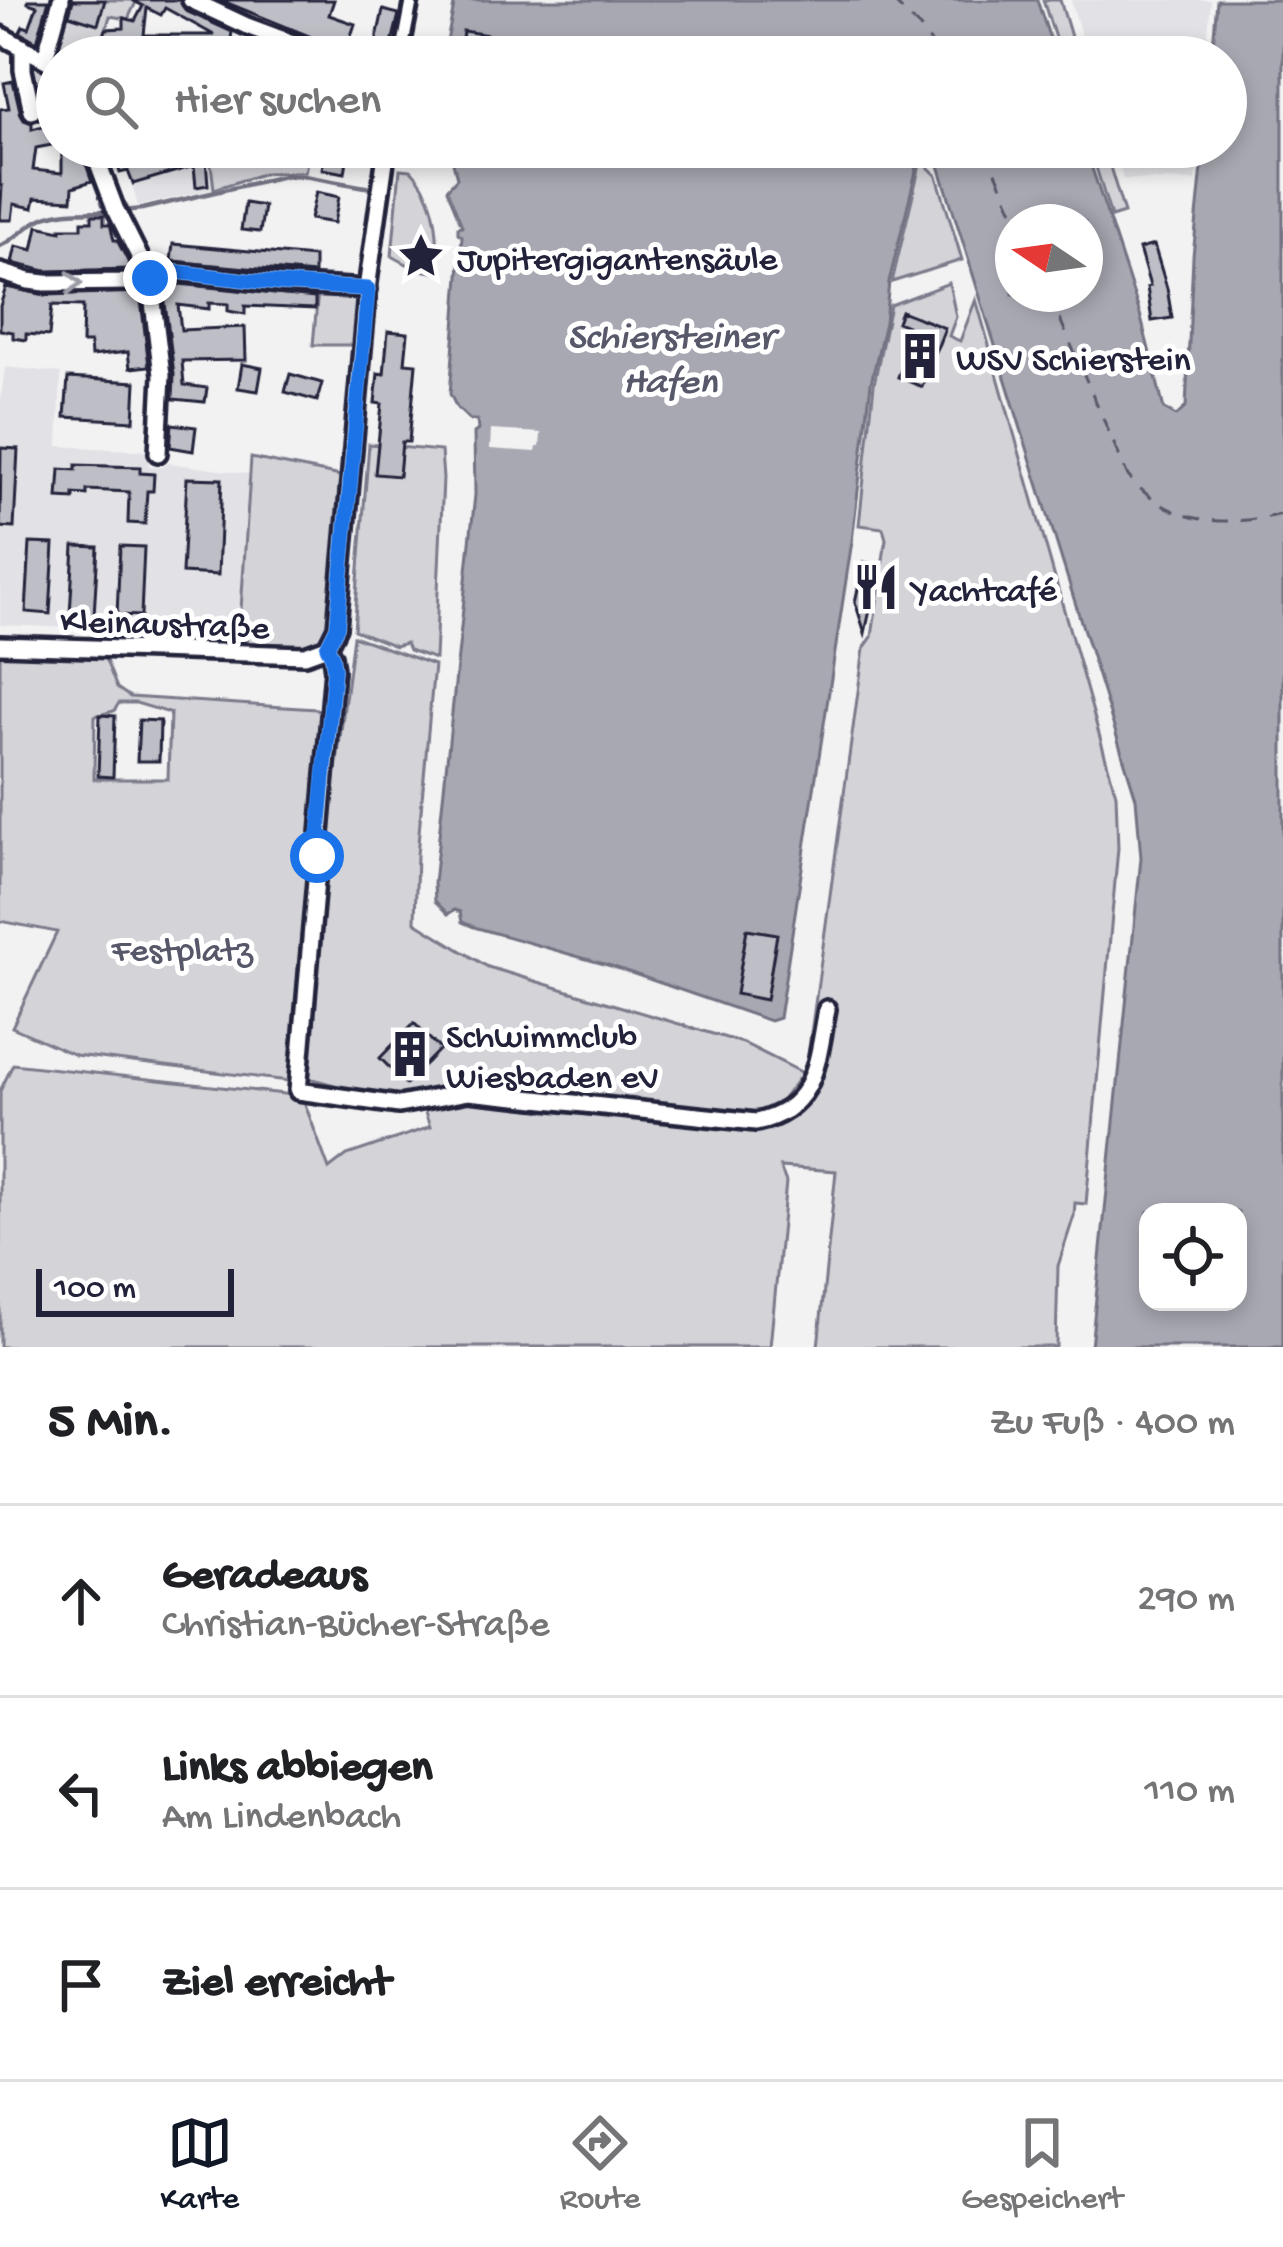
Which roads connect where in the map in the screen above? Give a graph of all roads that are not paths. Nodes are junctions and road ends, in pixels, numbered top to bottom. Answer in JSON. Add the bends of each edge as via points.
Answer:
{"nodes":[{"id":1,"x":62,"y":0,"type":"edge"},
{"id":2,"x":191,"y":0,"type":"edge"},
{"id":3,"x":412,"y":0,"type":"edge"},
{"id":4,"x":0,"y":35,"type":"edge"},
{"id":5,"x":56,"y":36,"type":"edge"},
{"id":6,"x":274,"y":36,"type":"edge"},
{"id":7,"x":405,"y":36,"type":"edge"},
{"id":8,"x":23,"y":47,"type":"junction"},
{"id":9,"x":36,"y":54,"type":"edge"},
{"id":10,"x":32,"y":111,"type":"dead end"},
{"id":11,"x":100,"y":168,"type":"edge"},
{"id":12,"x":384,"y":168,"type":"edge"},
{"id":13,"x":0,"y":272,"type":"edge"},
{"id":14,"x":150,"y":278,"type":"junction"},
{"id":15,"x":364,"y":288,"type":"junction"},
{"id":16,"x":158,"y":453,"type":"dead end"},
{"id":17,"x":0,"y":645,"type":"edge"},
{"id":18,"x":327,"y":647,"type":"junction"},
{"id":19,"x":827,"y":1009,"type":"dead end"}],
"edges":[{"from":1,"to":5,"type":"street"},
{"from":2,"to":6,"type":"street"},
{"from":3,"to":7,"type":"street"},
{"from":4,"to":8,"type":"street"},
{"from":8,"to":9,"type":"street"},
{"from":8,"to":10,"type":"street"},
{"from":11,"to":14,"type":"street"},
{"from":12,"to":15,"type":"street"},
{"from":13,"to":14,"type":"street","one_way":true,"via":[[45,283]]},
{"from":14,"to":15,"type":"street","via":[[178,272]]},
{"from":14,"to":16,"type":"street","via":[[162,375]]},
{"from":15,"to":18,"type":"street","via":[[337,627]]},
{"from":17,"to":18,"type":"street","name":"Kleinaustraße","via":[[305,655]]},
{"from":18,"to":19,"type":"street","via":[[334,670],[298,1090],[399,1105],[469,1093],[756,1123],[805,1092]]}]}
